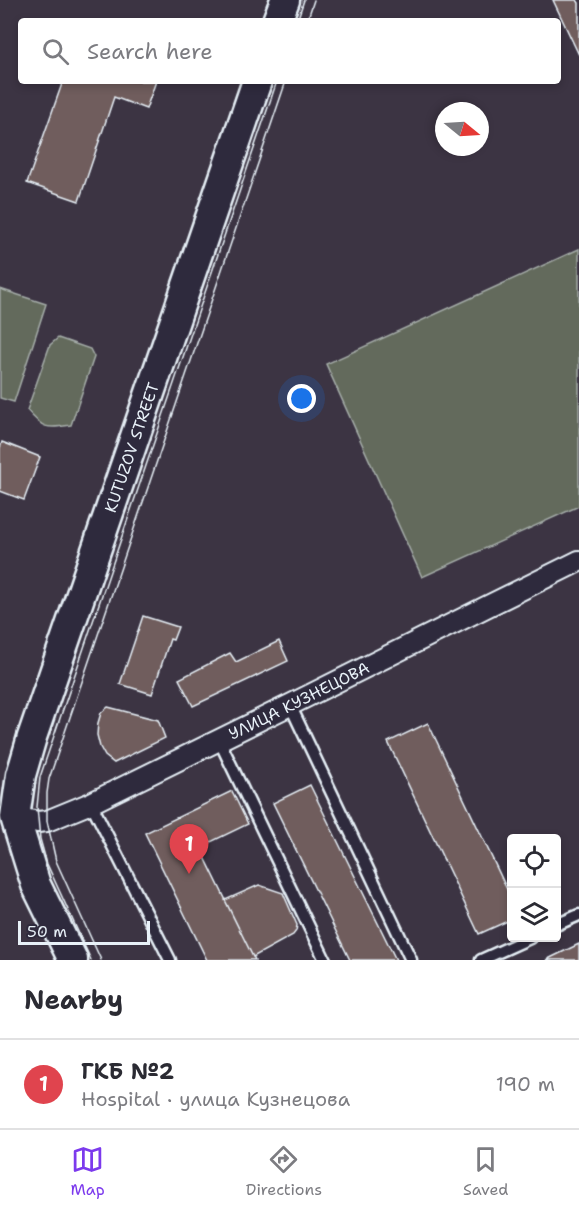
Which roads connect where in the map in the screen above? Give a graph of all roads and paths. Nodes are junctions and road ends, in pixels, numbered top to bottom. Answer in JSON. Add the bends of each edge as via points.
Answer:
{"nodes":[{"id":1,"x":285,"y":0,"type":"edge"},
{"id":2,"x":278,"y":18,"type":"edge"},
{"id":3,"x":256,"y":84,"type":"edge"},
{"id":4,"x":579,"y":561,"type":"edge"},
{"id":5,"x":290,"y":705,"type":"junction"},
{"id":6,"x":219,"y":740,"type":"junction"},
{"id":7,"x":90,"y":803,"type":"junction"},
{"id":8,"x":15,"y":817,"type":"junction"},
{"id":9,"x":579,"y":915,"type":"edge"},
{"id":10,"x":561,"y":923,"type":"edge"},
{"id":11,"x":521,"y":942,"type":"edge"},
{"id":12,"x":72,"y":960,"type":"edge"},
{"id":13,"x":170,"y":960,"type":"edge"},
{"id":14,"x":326,"y":960,"type":"edge"},
{"id":15,"x":411,"y":960,"type":"edge"},
{"id":16,"x":481,"y":960,"type":"edge"}],
"edges":[{"from":1,"to":2,"type":"main road"},
{"from":3,"to":8,"type":"main road","name":"KUTUZOV STREET","via":[[32,737]]},
{"from":4,"to":5,"type":"street","name":"УЛИЦА КУЗНЕЦОВА"},
{"from":5,"to":6,"type":"street","name":"УЛИЦА КУЗНЕЦОВА"},
{"from":5,"to":15,"type":"lane"},
{"from":6,"to":7,"type":"street","name":"УЛИЦА КУЗНЕЦОВА"},
{"from":6,"to":14,"type":"lane"},
{"from":7,"to":8,"type":"street","name":"УЛИЦА КУЗНЕЦОВА","via":[[47,821]]},
{"from":7,"to":13,"type":"lane"},
{"from":8,"to":12,"type":"main road","via":[[36,885]]},
{"from":9,"to":10,"type":"lane"},
{"from":11,"to":16,"type":"lane"}]}
